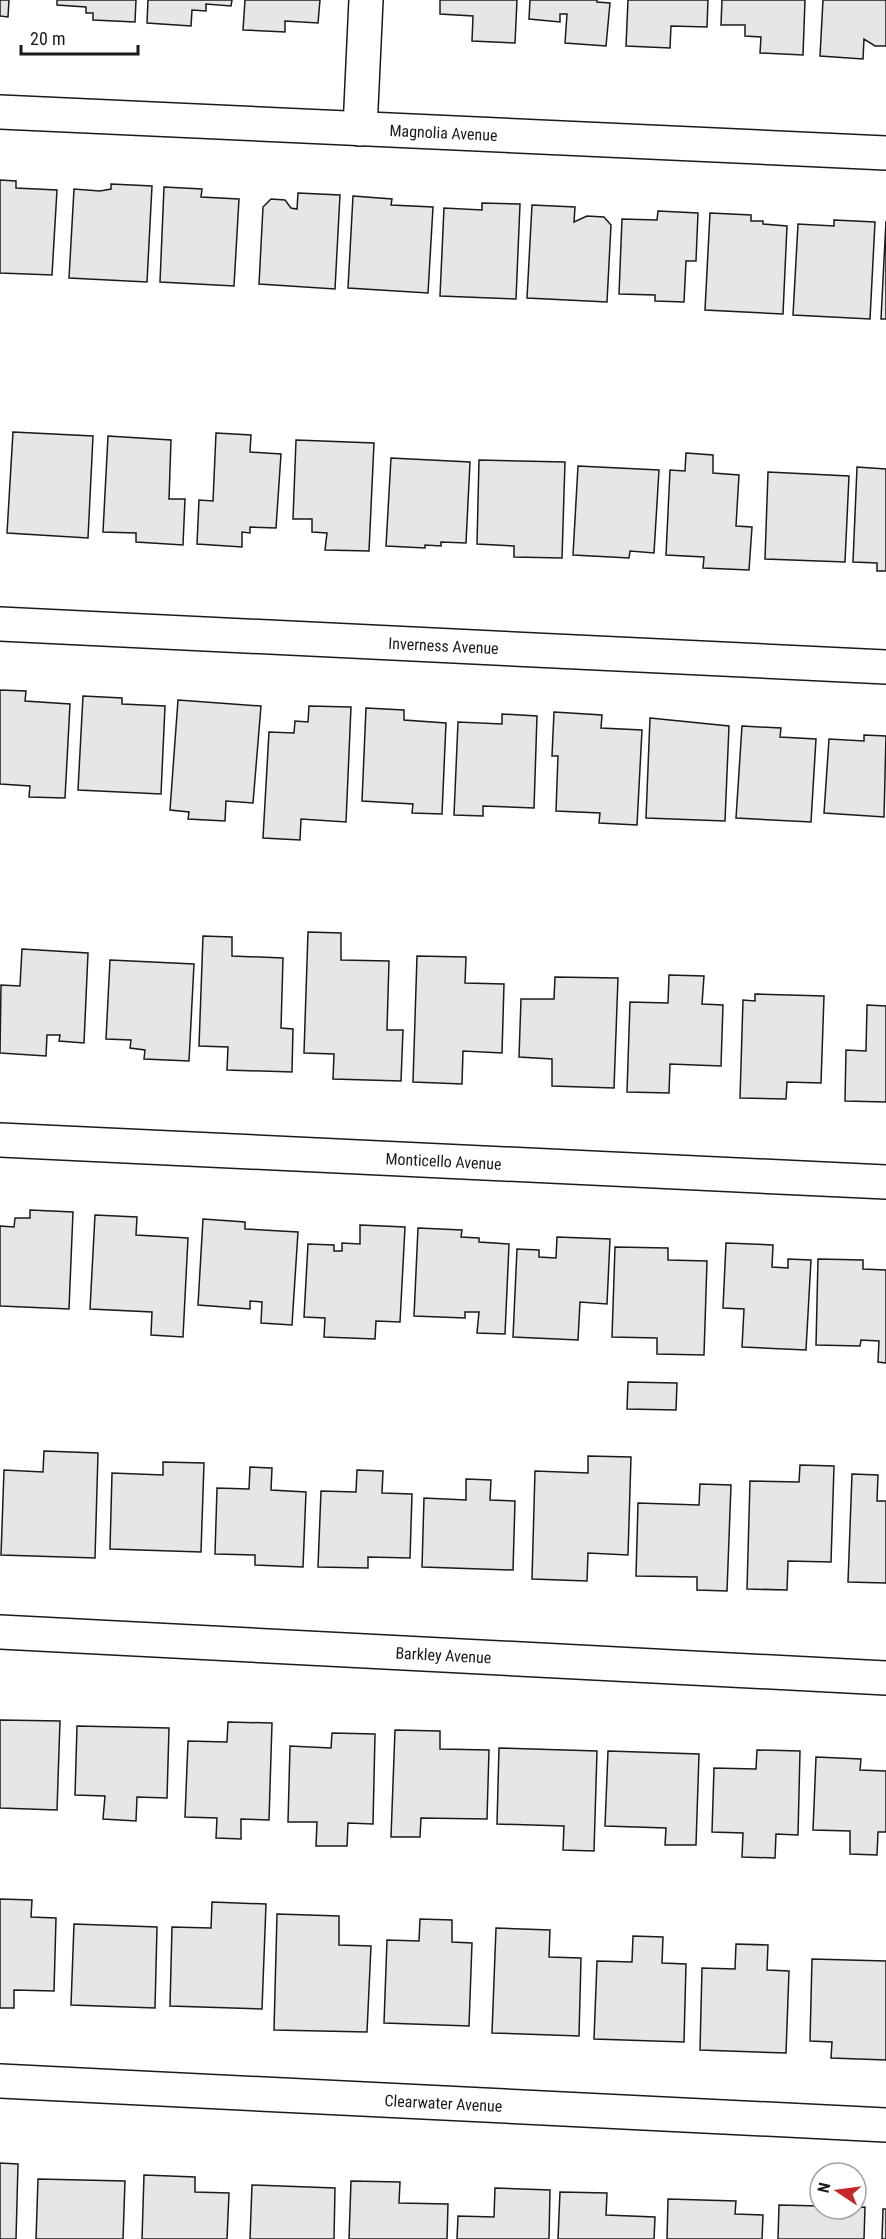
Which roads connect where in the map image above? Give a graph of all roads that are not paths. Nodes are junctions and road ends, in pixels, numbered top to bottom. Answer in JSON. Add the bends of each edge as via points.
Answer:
{"nodes":[{"id":1,"x":366,"y":0,"type":"edge"},
{"id":2,"x":0,"y":112,"type":"edge"},
{"id":3,"x":360,"y":129,"type":"junction"},
{"id":4,"x":886,"y":153,"type":"edge"},
{"id":5,"x":0,"y":624,"type":"edge"},
{"id":6,"x":886,"y":667,"type":"edge"},
{"id":7,"x":0,"y":1140,"type":"edge"},
{"id":8,"x":886,"y":1182,"type":"edge"},
{"id":9,"x":0,"y":1632,"type":"edge"},
{"id":10,"x":886,"y":1678,"type":"edge"},
{"id":11,"x":0,"y":2081,"type":"edge"},
{"id":12,"x":886,"y":2125,"type":"edge"}],
"edges":[{"from":1,"to":3,"type":"street"},
{"from":2,"to":3,"type":"street","name":"Magnolia Avenue"},
{"from":3,"to":4,"type":"street","name":"Magnolia Avenue"},
{"from":5,"to":6,"type":"street","name":"Inverness Avenue"},
{"from":7,"to":8,"type":"street","name":"Monticello Avenue"},
{"from":9,"to":10,"type":"street","name":"Barkley Avenue"},
{"from":11,"to":12,"type":"street","name":"Clearwater Avenue"}]}
